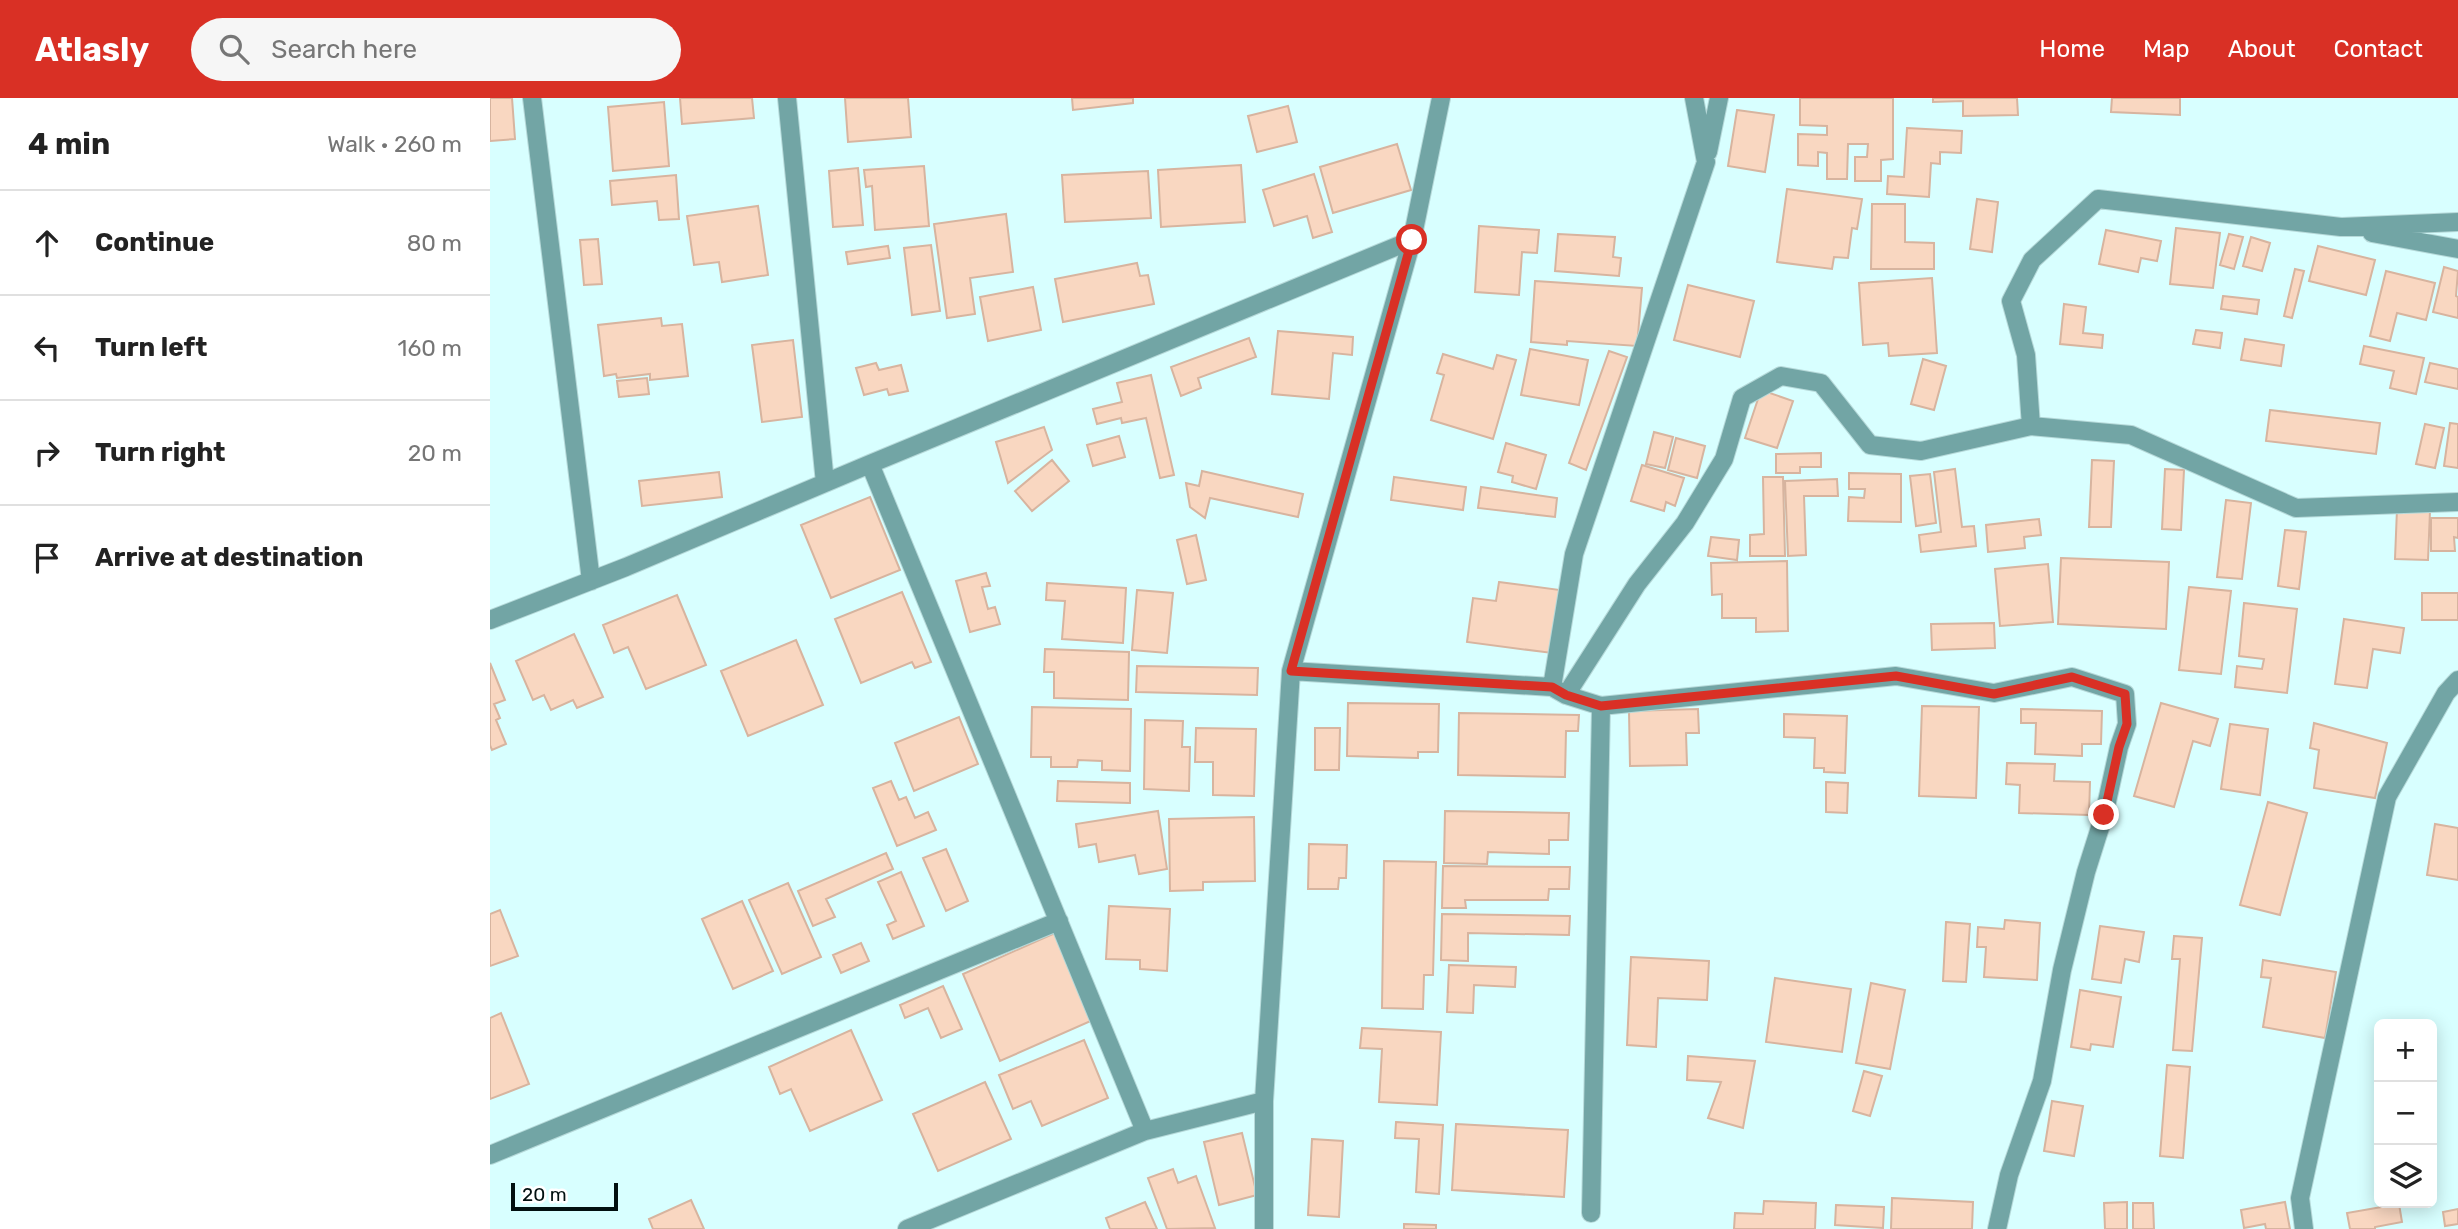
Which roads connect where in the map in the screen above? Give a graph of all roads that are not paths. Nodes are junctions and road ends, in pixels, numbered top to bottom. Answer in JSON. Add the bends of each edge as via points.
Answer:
{"nodes":[{"id":1,"x":532,"y":98,"type":"edge"},
{"id":2,"x":787,"y":98,"type":"edge"},
{"id":3,"x":1441,"y":98,"type":"edge"},
{"id":4,"x":1694,"y":98,"type":"edge"},
{"id":5,"x":1719,"y":98,"type":"edge"},
{"id":6,"x":1706,"y":162,"type":"junction"},
{"id":7,"x":2458,"y":222,"type":"edge"},
{"id":8,"x":2341,"y":227,"type":"junction"},
{"id":9,"x":1412,"y":240,"type":"junction"},
{"id":10,"x":2458,"y":249,"type":"edge"},
{"id":11,"x":2031,"y":426,"type":"junction"},
{"id":12,"x":870,"y":464,"type":"junction"},
{"id":13,"x":825,"y":483,"type":"junction"},
{"id":14,"x":2458,"y":502,"type":"edge"},
{"id":15,"x":591,"y":581,"type":"junction"},
{"id":16,"x":490,"y":620,"type":"edge"},
{"id":17,"x":1291,"y":671,"type":"junction"},
{"id":18,"x":2458,"y":680,"type":"edge"},
{"id":19,"x":1559,"y":691,"type":"junction"},
{"id":20,"x":1601,"y":706,"type":"junction"},
{"id":21,"x":1059,"y":921,"type":"junction"},
{"id":22,"x":1264,"y":1101,"type":"junction"},
{"id":23,"x":1145,"y":1131,"type":"junction"},
{"id":24,"x":490,"y":1155,"type":"edge"},
{"id":25,"x":1591,"y":1213,"type":"dead end"},
{"id":26,"x":907,"y":1229,"type":"edge"},
{"id":27,"x":1264,"y":1229,"type":"edge"},
{"id":28,"x":1997,"y":1229,"type":"edge"},
{"id":29,"x":2304,"y":1229,"type":"edge"}],
"edges":[{"from":1,"to":15,"type":"street"},
{"from":2,"to":13,"type":"street"},
{"from":3,"to":9,"type":"street"},
{"from":4,"to":6,"type":"street"},
{"from":5,"to":6,"type":"street"},
{"from":6,"to":19,"type":"street","via":[[1574,554]]},
{"from":7,"to":8,"type":"street"},
{"from":8,"to":10,"type":"street"},
{"from":8,"to":11,"type":"street","via":[[2098,199],[2032,260],[2011,301],[2026,355]]},
{"from":9,"to":12,"type":"street"},
{"from":9,"to":17,"type":"street"},
{"from":11,"to":14,"type":"street","via":[[2131,435],[2296,508]]},
{"from":11,"to":19,"type":"street","via":[[1921,451],[1870,444],[1821,383],[1781,376],[1742,398],[1724,459],[1685,523]]},
{"from":12,"to":13,"type":"street"},
{"from":12,"to":21,"type":"street"},
{"from":13,"to":15,"type":"street"},
{"from":15,"to":16,"type":"street"},
{"from":17,"to":19,"type":"street"},
{"from":17,"to":22,"type":"street"},
{"from":18,"to":29,"type":"street","via":[[2446,692],[2387,797],[2300,1198]]},
{"from":19,"to":20,"type":"street"},
{"from":20,"to":25,"type":"street"},
{"from":20,"to":28,"type":"street","via":[[1896,676],[1994,694],[2072,677],[2125,694],[2127,724],[2062,970],[2042,1081],[2009,1175]]},
{"from":21,"to":23,"type":"street"},
{"from":21,"to":24,"type":"street"},
{"from":22,"to":23,"type":"street"},
{"from":22,"to":27,"type":"street"},
{"from":23,"to":26,"type":"street"}]}
